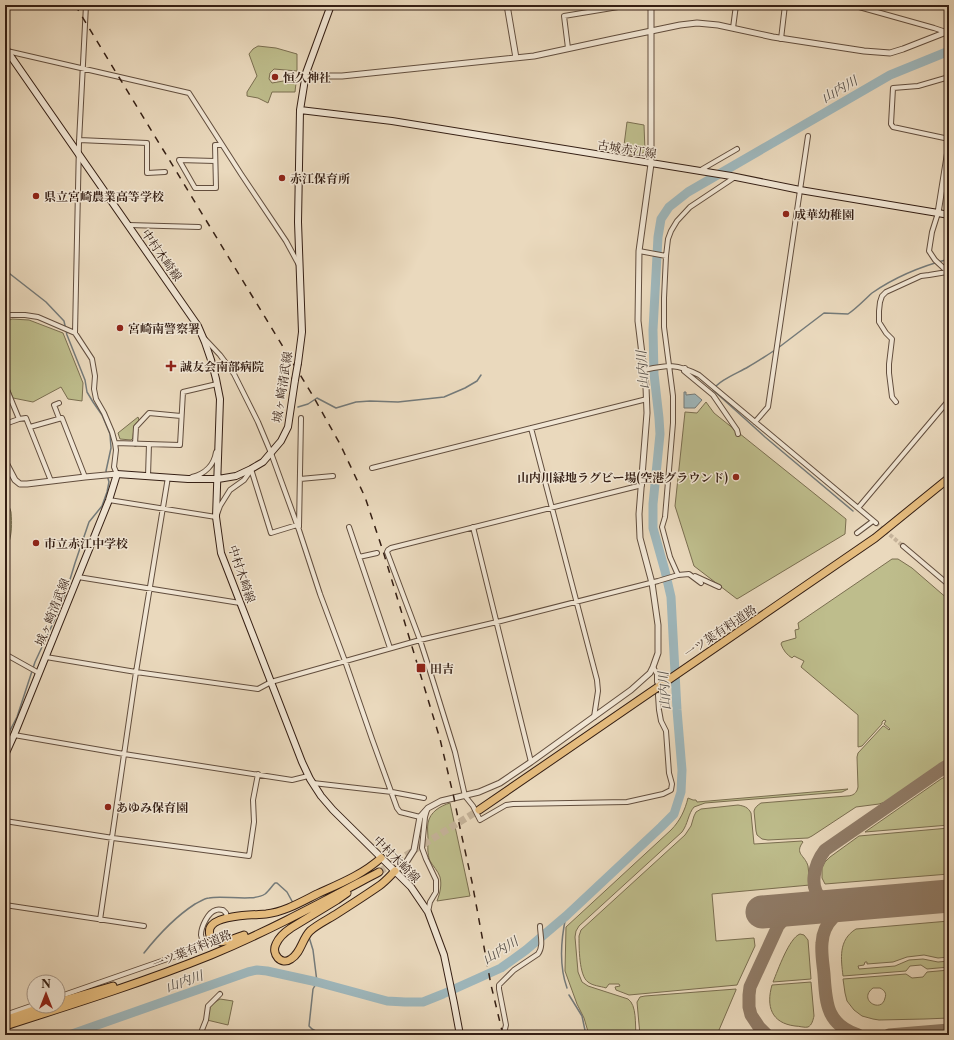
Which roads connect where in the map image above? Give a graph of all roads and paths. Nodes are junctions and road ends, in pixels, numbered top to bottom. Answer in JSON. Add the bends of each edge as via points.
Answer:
{"nodes":[{"id":1,"x":86,"y":5,"type":"edge"},
{"id":2,"x":331,"y":5,"type":"edge"},
{"id":3,"x":507,"y":5,"type":"edge"},
{"id":4,"x":618,"y":5,"type":"edge"},
{"id":5,"x":651,"y":5,"type":"edge"},
{"id":6,"x":736,"y":5,"type":"edge"},
{"id":7,"x":785,"y":5,"type":"edge"},
{"id":8,"x":852,"y":5,"type":"edge"},
{"id":9,"x":733,"y":28,"type":"junction"},
{"id":10,"x":651,"y":32,"type":"junction"},
{"id":11,"x":948,"y":32,"type":"edge"},
{"id":12,"x":781,"y":38,"type":"junction"},
{"id":13,"x":568,"y":48,"type":"junction"},
{"id":14,"x":6,"y":50,"type":"edge"},
{"id":15,"x":516,"y":58,"type":"junction"},
{"id":16,"x":83,"y":68,"type":"junction"},
{"id":17,"x":306,"y":73,"type":"junction"},
{"id":18,"x":949,"y":78,"type":"edge"},
{"id":19,"x":300,"y":110,"type":"junction"},
{"id":20,"x":808,"y":136,"type":"dead end"},
{"id":21,"x":949,"y":139,"type":"edge"},
{"id":22,"x":79,"y":140,"type":"junction"},
{"id":23,"x":949,"y":144,"type":"edge"},
{"id":24,"x":222,"y":145,"type":"junction"},
{"id":25,"x":737,"y":149,"type":"dead end"},
{"id":26,"x":78,"y":154,"type":"junction"},
{"id":27,"x":215,"y":161,"type":"junction"},
{"id":28,"x":651,"y":164,"type":"junction"},
{"id":29,"x":165,"y":172,"type":"dead end"},
{"id":30,"x":700,"y":172,"type":"junction"},
{"id":31,"x":733,"y":177,"type":"junction"},
{"id":32,"x":800,"y":190,"type":"junction"},
{"id":33,"x":938,"y":213,"type":"junction"},
{"id":34,"x":949,"y":215,"type":"edge"},
{"id":35,"x":128,"y":225,"type":"junction"},
{"id":36,"x":199,"y":227,"type":"dead end"},
{"id":37,"x":639,"y":252,"type":"junction"},
{"id":38,"x":666,"y":256,"type":"junction"},
{"id":39,"x":299,"y":266,"type":"junction"},
{"id":40,"x":948,"y":272,"type":"edge"},
{"id":41,"x":5,"y":317,"type":"edge"},
{"id":42,"x":75,"y":333,"type":"junction"},
{"id":43,"x":203,"y":337,"type":"junction"},
{"id":44,"x":667,"y":366,"type":"junction"},
{"id":45,"x":685,"y":368,"type":"junction"},
{"id":46,"x":646,"y":370,"type":"junction"},
{"id":47,"x":217,"y":384,"type":"junction"},
{"id":48,"x":5,"y":385,"type":"edge"},
{"id":49,"x":646,"y":399,"type":"junction"},
{"id":50,"x":949,"y":400,"type":"edge"},
{"id":51,"x":896,"y":402,"type":"dead end"},
{"id":52,"x":59,"y":403,"type":"dead end"},
{"id":53,"x":181,"y":416,"type":"junction"},
{"id":54,"x":59,"y":418,"type":"junction"},
{"id":55,"x":301,"y":418,"type":"dead end"},
{"id":56,"x":19,"y":419,"type":"junction"},
{"id":57,"x":755,"y":422,"type":"junction"},
{"id":58,"x":5,"y":424,"type":"edge"},
{"id":59,"x":30,"y":427,"type":"junction"},
{"id":60,"x":531,"y":428,"type":"junction"},
{"id":61,"x":738,"y":434,"type":"dead end"},
{"id":62,"x":219,"y":439,"type":"junction"},
{"id":63,"x":115,"y":443,"type":"junction"},
{"id":64,"x":135,"y":444,"type":"junction"},
{"id":65,"x":149,"y":444,"type":"junction"},
{"id":66,"x":271,"y":453,"type":"junction"},
{"id":67,"x":5,"y":461,"type":"edge"},
{"id":68,"x":372,"y":468,"type":"dead end"},
{"id":69,"x":251,"y":470,"type":"junction"},
{"id":70,"x":113,"y":475,"type":"junction"},
{"id":71,"x":148,"y":476,"type":"junction"},
{"id":72,"x":333,"y":476,"type":"dead end"},
{"id":73,"x":85,"y":477,"type":"junction"},
{"id":74,"x":168,"y":477,"type":"junction"},
{"id":75,"x":949,"y":478,"type":"edge"},
{"id":76,"x":188,"y":479,"type":"junction"},
{"id":77,"x":218,"y":479,"type":"junction"},
{"id":78,"x":300,"y":479,"type":"junction"},
{"id":79,"x":51,"y":481,"type":"junction"},
{"id":80,"x":642,"y":485,"type":"junction"},
{"id":81,"x":109,"y":500,"type":"junction"},
{"id":82,"x":552,"y":507,"type":"junction"},
{"id":83,"x":858,"y":508,"type":"junction"},
{"id":84,"x":163,"y":509,"type":"junction"},
{"id":85,"x":216,"y":517,"type":"junction"},
{"id":86,"x":297,"y":525,"type":"junction"},
{"id":87,"x":349,"y":527,"type":"dead end"},
{"id":88,"x":473,"y":527,"type":"junction"},
{"id":89,"x":299,"y":530,"type":"junction"},
{"id":90,"x":857,"y":533,"type":"dead end"},
{"id":91,"x":903,"y":546,"type":"tunnel mouth"},
{"id":92,"x":377,"y":552,"type":"dead end"},
{"id":93,"x":359,"y":557,"type":"junction"},
{"id":94,"x":689,"y":574,"type":"junction"},
{"id":95,"x":676,"y":576,"type":"junction"},
{"id":96,"x":78,"y":577,"type":"junction"},
{"id":97,"x":652,"y":583,"type":"junction"},
{"id":98,"x":701,"y":583,"type":"dead end"},
{"id":99,"x":949,"y":585,"type":"edge"},
{"id":100,"x":720,"y":588,"type":"dead end"},
{"id":101,"x":150,"y":589,"type":"junction"},
{"id":102,"x":576,"y":601,"type":"junction"},
{"id":103,"x":240,"y":603,"type":"junction"},
{"id":104,"x":497,"y":622,"type":"junction"},
{"id":105,"x":420,"y":640,"type":"junction"},
{"id":106,"x":390,"y":648,"type":"junction"},
{"id":107,"x":5,"y":654,"type":"edge"},
{"id":108,"x":46,"y":657,"type":"junction"},
{"id":109,"x":345,"y":661,"type":"junction"},
{"id":110,"x":654,"y":667,"type":"junction"},
{"id":111,"x":37,"y":672,"type":"junction"},
{"id":112,"x":136,"y":672,"type":"junction"},
{"id":113,"x":271,"y":682,"type":"junction"},
{"id":114,"x":660,"y":682,"type":"junction"},
{"id":115,"x":658,"y":695,"type":"dead end"},
{"id":116,"x":594,"y":717,"type":"junction"},
{"id":117,"x":14,"y":735,"type":"junction"},
{"id":118,"x":124,"y":754,"type":"junction"},
{"id":119,"x":5,"y":755,"type":"edge"},
{"id":120,"x":531,"y":762,"type":"junction"},
{"id":121,"x":258,"y":774,"type":"junction"},
{"id":122,"x":308,"y":776,"type":"junction"},
{"id":123,"x":312,"y":783,"type":"junction"},
{"id":124,"x":392,"y":792,"type":"junction"},
{"id":125,"x":465,"y":796,"type":"junction"},
{"id":126,"x":424,"y":798,"type":"dead end"},
{"id":127,"x":428,"y":808,"type":"junction"},
{"id":128,"x":479,"y":810,"type":"tunnel mouth"},
{"id":129,"x":420,"y":817,"type":"junction"},
{"id":130,"x":5,"y":821,"type":"edge"},
{"id":131,"x":113,"y":838,"type":"junction"},
{"id":132,"x":381,"y":858,"type":"junction"},
{"id":133,"x":395,"y":872,"type":"junction"},
{"id":134,"x":5,"y":905,"type":"edge"},
{"id":135,"x":305,"y":911,"type":"junction"},
{"id":136,"x":428,"y":912,"type":"junction"},
{"id":137,"x":227,"y":918,"type":"junction"},
{"id":138,"x":100,"y":920,"type":"junction"},
{"id":139,"x":144,"y":926,"type":"dead end"},
{"id":140,"x":540,"y":926,"type":"dead end"},
{"id":141,"x":178,"y":967,"type":"junction"},
{"id":142,"x":66,"y":994,"type":"edge"},
{"id":143,"x":220,"y":994,"type":"dead end"},
{"id":144,"x":66,"y":1000,"type":"edge"},
{"id":145,"x":26,"y":1008,"type":"edge"},
{"id":146,"x":26,"y":1013,"type":"edge"},
{"id":147,"x":5,"y":1015,"type":"edge"},
{"id":148,"x":5,"y":1020,"type":"edge"},
{"id":149,"x":5,"y":1026,"type":"edge"},
{"id":150,"x":202,"y":1035,"type":"edge"},
{"id":151,"x":460,"y":1035,"type":"edge"},
{"id":152,"x":505,"y":1035,"type":"edge"}],
"edges":[{"from":1,"to":16,"type":"street"},
{"from":2,"to":17,"type":"main road","name":"城ヶ崎清武線"},
{"from":3,"to":15,"type":"street"},
{"from":4,"to":13,"type":"street","via":[[564,16]]},
{"from":5,"to":10,"type":"street"},
{"from":6,"to":9,"type":"street"},
{"from":7,"to":12,"type":"street"},
{"from":8,"to":11,"type":"street"},
{"from":9,"to":10,"type":"street","via":[[697,22]]},
{"from":9,"to":12,"type":"street"},
{"from":10,"to":13,"type":"street"},
{"from":10,"to":28,"type":"street"},
{"from":11,"to":12,"type":"street","via":[[890,53]]},
{"from":13,"to":15,"type":"street"},
{"from":14,"to":16,"type":"street"},
{"from":14,"to":26,"type":"main road","name":"中村木崎線"},
{"from":15,"to":17,"type":"street","via":[[342,76]]},
{"from":16,"to":22,"type":"street"},
{"from":16,"to":24,"type":"street","via":[[189,92]]},
{"from":17,"to":19,"type":"main road","name":"城ヶ崎清武線"},
{"from":18,"to":21,"type":"street","via":[[918,86],[893,88],[890,124],[893,127]]},
{"from":19,"to":28,"type":"main road","name":"古城赤江線","via":[[392,121]]},
{"from":19,"to":39,"type":"main road","name":"城ヶ崎清武線"},
{"from":20,"to":32,"type":"street"},
{"from":22,"to":26,"type":"street"},
{"from":22,"to":29,"type":"street","via":[[147,143],[147,172]]},
{"from":23,"to":33,"type":"street"},
{"from":24,"to":27,"type":"street","via":[[215,145]]},
{"from":24,"to":39,"type":"street","via":[[286,241]]},
{"from":25,"to":30,"type":"street"},
{"from":26,"to":35,"type":"main road","name":"中村木崎線"},
{"from":26,"to":42,"type":"street"},
{"from":27,"to":27,"type":"street","via":[[216,188],[195,188],[179,160]]},
{"from":28,"to":30,"type":"main road","name":"古城赤江線"},
{"from":28,"to":37,"type":"street"},
{"from":30,"to":31,"type":"main road","name":"古城赤江線"},
{"from":31,"to":32,"type":"main road","name":"古城赤江線"},
{"from":31,"to":38,"type":"street","via":[[690,207],[677,220],[668,239]]},
{"from":32,"to":33,"type":"main road","name":"古城赤江線"},
{"from":32,"to":57,"type":"street","via":[[768,407]]},
{"from":33,"to":34,"type":"main road","name":"古城赤江線"},
{"from":33,"to":40,"type":"street","via":[[929,251]]},
{"from":35,"to":36,"type":"street"},
{"from":35,"to":43,"type":"main road","name":"中村木崎線"},
{"from":37,"to":38,"type":"street"},
{"from":37,"to":46,"type":"street","via":[[638,321]]},
{"from":38,"to":44,"type":"street","via":[[664,327]]},
{"from":39,"to":66,"type":"main road","name":"城ヶ崎清武線","bridge":true,"via":[[302,332],[298,363],[288,427]]},
{"from":40,"to":51,"type":"street","via":[[921,276],[882,296],[879,322],[892,339],[889,364],[892,397]]},
{"from":41,"to":42,"type":"street","via":[[25,315]]},
{"from":42,"to":63,"type":"street","via":[[92,359],[96,399]]},
{"from":43,"to":47,"type":"main road","name":"中村木崎線"},
{"from":43,"to":66,"type":"street","via":[[234,374]]},
{"from":44,"to":45,"type":"street"},
{"from":44,"to":46,"type":"street"},
{"from":44,"to":95,"type":"street","via":[[673,396],[673,423],[662,528]]},
{"from":45,"to":57,"type":"street","via":[[699,375]]},
{"from":45,"to":61,"type":"street","via":[[684,371],[713,395]]},
{"from":46,"to":49,"type":"street"},
{"from":47,"to":53,"type":"street","via":[[183,392]]},
{"from":47,"to":62,"type":"main road","name":"中村木崎線","via":[[220,399]]},
{"from":48,"to":56,"type":"street"},
{"from":49,"to":60,"type":"street"},
{"from":49,"to":80,"type":"street"},
{"from":50,"to":83,"type":"street"},
{"from":52,"to":54,"type":"street","via":[[54,405]]},
{"from":53,"to":64,"type":"street","via":[[150,413],[136,427]]},
{"from":53,"to":65,"type":"street","via":[[180,446]]},
{"from":54,"to":59,"type":"street"},
{"from":54,"to":73,"type":"street","via":[[62,418]]},
{"from":55,"to":78,"type":"street"},
{"from":56,"to":58,"type":"street"},
{"from":56,"to":59,"type":"street","via":[[26,418]]},
{"from":57,"to":83,"type":"street"},
{"from":59,"to":79,"type":"street"},
{"from":60,"to":68,"type":"street"},
{"from":60,"to":82,"type":"street"},
{"from":62,"to":76,"type":"street","via":[[215,459],[209,468]]},
{"from":62,"to":77,"type":"main road","name":"中村木崎線"},
{"from":63,"to":64,"type":"street"},
{"from":63,"to":70,"type":"street"},
{"from":64,"to":65,"type":"street"},
{"from":65,"to":71,"type":"street"},
{"from":66,"to":69,"type":"main road","name":"城ヶ崎清武線"},
{"from":66,"to":86,"type":"street"},
{"from":67,"to":79,"type":"street","via":[[15,480],[20,484]]},
{"from":69,"to":77,"type":"main road","name":"城ヶ崎清武線"},
{"from":69,"to":85,"type":"street","via":[[244,480],[230,490]]},
{"from":69,"to":86,"type":"street","via":[[271,533]]},
{"from":70,"to":71,"type":"main road","name":"城ヶ崎清武線"},
{"from":70,"to":73,"type":"street"},
{"from":70,"to":81,"type":"main road","name":"城ヶ崎清武線"},
{"from":71,"to":74,"type":"main road","name":"城ヶ崎清武線"},
{"from":72,"to":78,"type":"street"},
{"from":73,"to":79,"type":"street"},
{"from":74,"to":76,"type":"main road","name":"城ヶ崎清武線"},
{"from":74,"to":84,"type":"street"},
{"from":75,"to":114,"type":"main road","name":"一ツ葉有料道路","via":[[875,538],[688,666]]},
{"from":76,"to":77,"type":"main road","name":"城ヶ崎清武線"},
{"from":77,"to":85,"type":"main road","name":"中村木崎線"},
{"from":78,"to":89,"type":"street"},
{"from":80,"to":82,"type":"street"},
{"from":80,"to":97,"type":"street","via":[[640,538]]},
{"from":81,"to":84,"type":"street"},
{"from":81,"to":96,"type":"main road","name":"城ヶ崎清武線"},
{"from":82,"to":88,"type":"street"},
{"from":82,"to":102,"type":"street"},
{"from":83,"to":90,"type":"street","via":[[875,522]]},
{"from":84,"to":85,"type":"street"},
{"from":84,"to":101,"type":"street"},
{"from":85,"to":103,"type":"main road","name":"中村木崎線","via":[[221,553]]},
{"from":86,"to":89,"type":"street"},
{"from":87,"to":93,"type":"street"},
{"from":88,"to":104,"type":"street"},
{"from":88,"to":105,"type":"street","via":[[390,548],[387,552]]},
{"from":89,"to":109,"type":"street"},
{"from":91,"to":99,"type":"street"},
{"from":92,"to":93,"type":"street"},
{"from":93,"to":106,"type":"street"},
{"from":94,"to":95,"type":"street"},
{"from":94,"to":98,"type":"street"},
{"from":94,"to":100,"type":"street"},
{"from":95,"to":97,"type":"street"},
{"from":96,"to":101,"type":"street"},
{"from":96,"to":108,"type":"main road","name":"城ヶ崎清武線"},
{"from":97,"to":102,"type":"street"},
{"from":97,"to":110,"type":"street","via":[[658,641]]},
{"from":101,"to":103,"type":"street"},
{"from":101,"to":112,"type":"street"},
{"from":102,"to":104,"type":"street"},
{"from":102,"to":116,"type":"street","via":[[597,680]]},
{"from":103,"to":113,"type":"main road","name":"中村木崎線"},
{"from":104,"to":105,"type":"street"},
{"from":104,"to":120,"type":"street"},
{"from":105,"to":106,"type":"street"},
{"from":105,"to":125,"type":"street","via":[[455,752]]},
{"from":106,"to":109,"type":"street"},
{"from":107,"to":111,"type":"street"},
{"from":108,"to":111,"type":"main road","name":"城ヶ崎清武線"},
{"from":108,"to":112,"type":"street"},
{"from":109,"to":113,"type":"street"},
{"from":109,"to":124,"type":"street"},
{"from":110,"to":114,"type":"street"},
{"from":110,"to":116,"type":"street","via":[[631,690]]},
{"from":111,"to":117,"type":"main road","name":"城ヶ崎清武線"},
{"from":112,"to":113,"type":"street","via":[[258,689]]},
{"from":112,"to":118,"type":"street"},
{"from":113,"to":122,"type":"main road","name":"中村木崎線"},
{"from":114,"to":128,"type":"main road","name":"一ツ葉有料道路"},
{"from":115,"to":125,"type":"street","via":[[658,710],[666,731],[672,784],[670,790],[663,794],[627,802],[513,804],[506,805],[480,820]]},
{"from":116,"to":120,"type":"street"},
{"from":117,"to":118,"type":"street"},
{"from":117,"to":119,"type":"main road","name":"城ヶ崎清武線"},
{"from":118,"to":121,"type":"street"},
{"from":118,"to":131,"type":"street"},
{"from":120,"to":125,"type":"street","via":[[500,783]]},
{"from":121,"to":122,"type":"street","via":[[292,780]]},
{"from":121,"to":131,"type":"street","via":[[248,856]]},
{"from":122,"to":123,"type":"main road","name":"中村木崎線"},
{"from":123,"to":124,"type":"street"},
{"from":123,"to":132,"type":"main road","name":"中村木崎線","via":[[333,810]]},
{"from":124,"to":126,"type":"street"},
{"from":124,"to":129,"type":"street","via":[[400,812]]},
{"from":125,"to":127,"type":"street","via":[[441,801]]},
{"from":127,"to":129,"type":"street"},
{"from":127,"to":136,"type":"street","via":[[422,848],[436,880],[436,892]]},
{"from":129,"to":133,"type":"street","via":[[414,850]]},
{"from":130,"to":131,"type":"street"},
{"from":131,"to":138,"type":"street"},
{"from":132,"to":133,"type":"main road","name":"中村木崎線"},
{"from":132,"to":137,"type":"main road","via":[[350,879],[291,907],[267,914]]},
{"from":133,"to":135,"type":"main road","name":"一ツ葉有料道路","via":[[310,932],[292,959],[280,961],[275,953],[276,944],[294,925],[379,872]]},
{"from":133,"to":136,"type":"main road","name":"中村木崎線","via":[[411,887]]},
{"from":134,"to":138,"type":"street"},
{"from":135,"to":137,"type":"main road","via":[[231,940],[216,942],[210,936],[211,926]]},
{"from":135,"to":141,"type":"main road","name":"一ツ葉有料道路"},
{"from":136,"to":151,"type":"main road","name":"中村木崎線","via":[[444,955]]},
{"from":137,"to":142,"type":"street","via":[[223,910],[214,911],[208,917],[201,934],[203,945],[199,948]]},
{"from":138,"to":139,"type":"street"},
{"from":140,"to":152,"type":"street","via":[[542,947],[538,954],[514,970],[499,985],[506,1025]]},
{"from":141,"to":144,"type":"main road"},
{"from":141,"to":149,"type":"main road","name":"一ツ葉有料道路","via":[[127,987]]},
{"from":143,"to":150,"type":"street","via":[[208,1006]]},
{"from":145,"to":147,"type":"street"},
{"from":146,"to":148,"type":"main road"}]}
